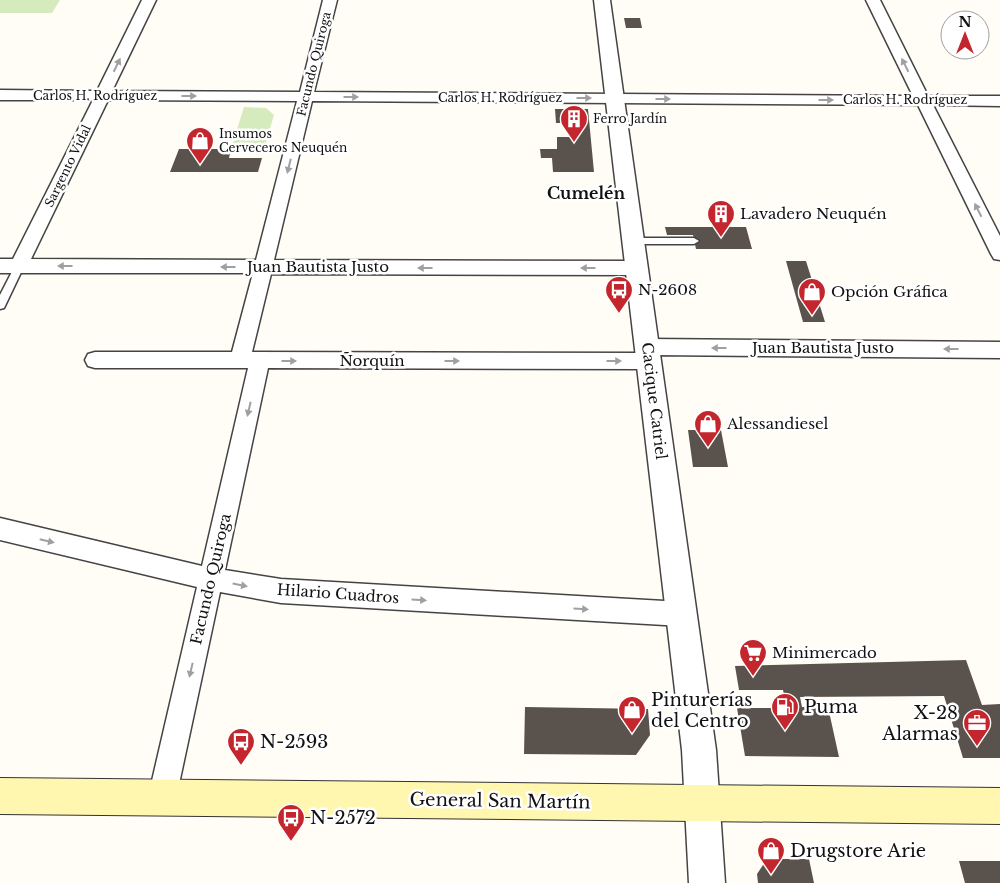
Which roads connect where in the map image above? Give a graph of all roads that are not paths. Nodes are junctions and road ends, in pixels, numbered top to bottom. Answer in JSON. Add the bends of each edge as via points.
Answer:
{"nodes":[{"id":1,"x":149,"y":0,"type":"edge"},
{"id":2,"x":330,"y":0,"type":"edge"},
{"id":3,"x":602,"y":0,"type":"edge"},
{"id":4,"x":873,"y":0,"type":"edge"},
{"id":5,"x":0,"y":96,"type":"edge"},
{"id":6,"x":102,"y":96,"type":"junction"},
{"id":7,"x":306,"y":97,"type":"junction"},
{"id":8,"x":614,"y":99,"type":"junction"},
{"id":9,"x":923,"y":100,"type":"junction"},
{"id":10,"x":1000,"y":101,"type":"edge"},
{"id":11,"x":633,"y":241,"type":"junction"},
{"id":12,"x":694,"y":241,"type":"dead end"},
{"id":13,"x":1000,"y":254,"type":"edge"},
{"id":14,"x":0,"y":266,"type":"edge"},
{"id":15,"x":19,"y":266,"type":"junction"},
{"id":16,"x":264,"y":267,"type":"junction"},
{"id":17,"x":637,"y":268,"type":"junction"},
{"id":18,"x":0,"y":305,"type":"edge"},
{"id":19,"x":1000,"y":350,"type":"edge"},
{"id":20,"x":648,"y":354,"type":"junction"},
{"id":21,"x":95,"y":360,"type":"dead end"},
{"id":22,"x":250,"y":361,"type":"junction"},
{"id":23,"x":0,"y":530,"type":"edge"},
{"id":24,"x":211,"y":578,"type":"junction"},
{"id":25,"x":682,"y":614,"type":"junction"},
{"id":26,"x":0,"y":796,"type":"edge"},
{"id":27,"x":162,"y":798,"type":"junction"},
{"id":28,"x":702,"y":803,"type":"junction"},
{"id":29,"x":1000,"y":806,"type":"edge"},
{"id":30,"x":707,"y":883,"type":"edge"}],
"edges":[{"from":6,"to":1,"type":"street","name":"Sargento Vidal","one_way":true},
{"from":2,"to":7,"type":"street","name":"Facundo Quiroga"},
{"from":3,"to":8,"type":"street","name":"Cacique Catriel"},
{"from":9,"to":4,"type":"street","one_way":true},
{"from":5,"to":6,"type":"street","name":"Carlos H. Rodríguez"},
{"from":6,"to":7,"type":"street","name":"Carlos H. Rodríguez","one_way":true},
{"from":6,"to":15,"type":"street","name":"Sargento Vidal"},
{"from":7,"to":8,"type":"street","name":"Carlos H. Rodríguez","one_way":true},
{"from":7,"to":16,"type":"street","name":"Facundo Quiroga","one_way":true},
{"from":8,"to":9,"type":"street","name":"Carlos H. Rodríguez","one_way":true},
{"from":8,"to":11,"type":"street","name":"Cacique Catriel"},
{"from":9,"to":10,"type":"street","name":"Carlos H. Rodríguez"},
{"from":13,"to":9,"type":"street","one_way":true},
{"from":11,"to":12,"type":"lane"},
{"from":11,"to":17,"type":"street","name":"Cacique Catriel"},
{"from":14,"to":15,"type":"street","name":"Juan Bautista Justo"},
{"from":16,"to":15,"type":"street","name":"Juan Bautista Justo","one_way":true},
{"from":15,"to":18,"type":"lane","name":"Sargento Vidal"},
{"from":17,"to":16,"type":"street","name":"Juan Bautista Justo","one_way":true},
{"from":16,"to":22,"type":"street","name":"Facundo Quiroga"},
{"from":17,"to":20,"type":"street","name":"Cacique Catriel"},
{"from":19,"to":20,"type":"street","name":"Juan Bautista Justo","one_way":true},
{"from":22,"to":20,"type":"street","name":"Ñorquín","one_way":true},
{"from":20,"to":25,"type":"street","name":"Cacique Catriel"},
{"from":21,"to":22,"type":"street","name":"Ñorquín"},
{"from":22,"to":24,"type":"street","name":"Facundo Quiroga","one_way":true},
{"from":23,"to":24,"type":"street","name":"Hilario Cuadros","one_way":true},
{"from":24,"to":25,"type":"street","name":"Hilario Cuadros","one_way":true,"via":[[265,589],[307,593]]},
{"from":24,"to":27,"type":"street","name":"Facundo Quiroga","one_way":true},
{"from":25,"to":28,"type":"street","name":"Cacique Catriel","via":[[700,758]]},
{"from":26,"to":27,"type":"main road","name":"General San Martín"},
{"from":27,"to":28,"type":"main road","name":"General San Martín"},
{"from":28,"to":29,"type":"main road","name":"General San Martín"},
{"from":28,"to":30,"type":"street","name":"Cacique Catriel"}]}
